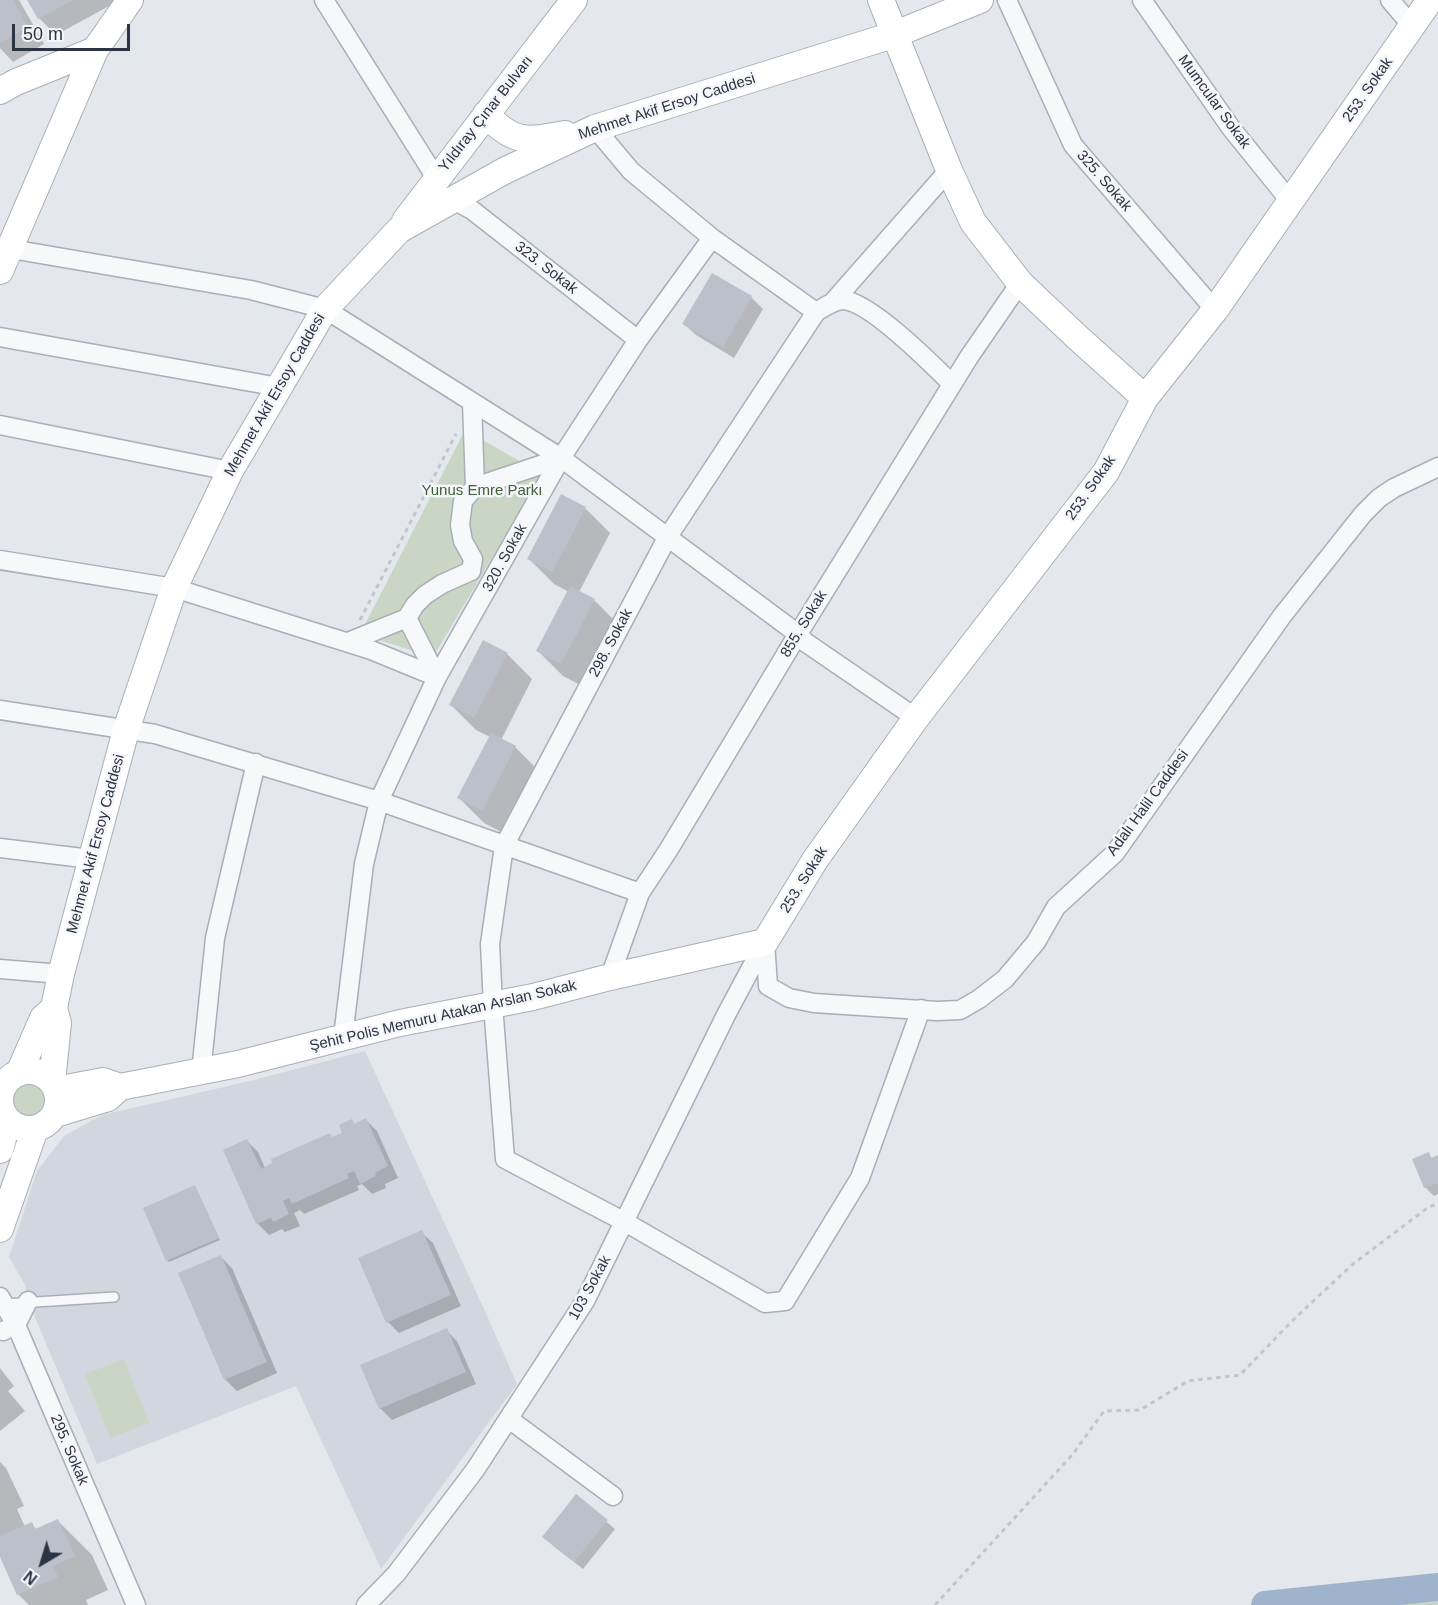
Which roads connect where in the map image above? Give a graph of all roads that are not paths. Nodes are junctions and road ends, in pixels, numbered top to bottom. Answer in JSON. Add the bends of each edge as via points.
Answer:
{"nodes":[{"id":1,"x":130,"y":0,"type":"edge"},
{"id":2,"x":324,"y":0,"type":"edge"},
{"id":3,"x":574,"y":0,"type":"edge"},
{"id":4,"x":881,"y":0,"type":"edge"},
{"id":5,"x":980,"y":0,"type":"edge"},
{"id":6,"x":1007,"y":0,"type":"edge"},
{"id":7,"x":1142,"y":0,"type":"edge"},
{"id":8,"x":1390,"y":0,"type":"edge"},
{"id":9,"x":1430,"y":0,"type":"edge"},
{"id":10,"x":1412,"y":26,"type":"junction"},
{"id":11,"x":894,"y":35,"type":"junction"},
{"id":12,"x":95,"y":50,"type":"junction"},
{"id":13,"x":0,"y":91,"type":"edge"},
{"id":14,"x":486,"y":114,"type":"junction"},
{"id":15,"x":595,"y":128,"type":"junction"},
{"id":16,"x":460,"y":147,"type":"junction"},
{"id":17,"x":949,"y":170,"type":"junction"},
{"id":18,"x":504,"y":171,"type":"junction"},
{"id":19,"x":436,"y":178,"type":"junction"},
{"id":20,"x":452,"y":199,"type":"junction"},
{"id":21,"x":1290,"y":201,"type":"junction"},
{"id":22,"x":399,"y":230,"type":"junction"},
{"id":23,"x":712,"y":238,"type":"junction"},
{"id":24,"x":4,"y":257,"type":"edge"},
{"id":25,"x":1020,"y":283,"type":"junction"},
{"id":26,"x":824,"y":307,"type":"junction"},
{"id":27,"x":325,"y":309,"type":"junction"},
{"id":28,"x":1215,"y":310,"type":"junction"},
{"id":29,"x":0,"y":337,"type":"edge"},
{"id":30,"x":638,"y":340,"type":"junction"},
{"id":31,"x":952,"y":384,"type":"junction"},
{"id":32,"x":279,"y":387,"type":"junction"},
{"id":33,"x":1145,"y":398,"type":"junction"},
{"id":34,"x":472,"y":402,"type":"junction"},
{"id":35,"x":0,"y":425,"type":"edge"},
{"id":36,"x":561,"y":458,"type":"junction"},
{"id":37,"x":1438,"y":467,"type":"edge"},
{"id":38,"x":230,"y":471,"type":"junction"},
{"id":39,"x":475,"y":487,"type":"junction"},
{"id":40,"x":667,"y":538,"type":"junction"},
{"id":41,"x":0,"y":560,"type":"edge"},
{"id":42,"x":471,"y":572,"type":"junction"},
{"id":43,"x":491,"y":584,"type":"junction"},
{"id":44,"x":174,"y":588,"type":"junction"},
{"id":45,"x":407,"y":618,"type":"junction"},
{"id":46,"x":798,"y":634,"type":"junction"},
{"id":47,"x":348,"y":642,"type":"junction"},
{"id":48,"x":437,"y":677,"type":"junction"},
{"id":49,"x":0,"y":710,"type":"edge"},
{"id":50,"x":916,"y":718,"type":"junction"},
{"id":51,"x":126,"y":730,"type":"junction"},
{"id":52,"x":256,"y":763,"type":"junction"},
{"id":53,"x":379,"y":801,"type":"junction"},
{"id":54,"x":504,"y":846,"type":"junction"},
{"id":55,"x":0,"y":848,"type":"edge"},
{"id":56,"x":92,"y":859,"type":"junction"},
{"id":57,"x":640,"y":893,"type":"junction"},
{"id":58,"x":765,"y":942,"type":"junction"},
{"id":59,"x":0,"y":969,"type":"edge"},
{"id":60,"x":61,"y":974,"type":"junction"},
{"id":61,"x":610,"y":976,"type":"junction"},
{"id":62,"x":493,"y":1005,"type":"junction"},
{"id":63,"x":54,"y":1008,"type":"junction"},
{"id":64,"x":921,"y":1009,"type":"junction"},
{"id":65,"x":343,"y":1037,"type":"junction"},
{"id":66,"x":201,"y":1072,"type":"junction"},
{"id":67,"x":8,"y":1080,"type":"edge"},
{"id":68,"x":50,"y":1104,"type":"junction"},
{"id":69,"x":4,"y":1115,"type":"edge"},
{"id":70,"x":0,"y":1149,"type":"edge"},
{"id":71,"x":625,"y":1222,"type":"junction"},
{"id":72,"x":0,"y":1229,"type":"edge"},
{"id":73,"x":114,"y":1297,"type":"dead end"},
{"id":74,"x":3,"y":1300,"type":"edge"},
{"id":75,"x":28,"y":1301,"type":"junction"},
{"id":76,"x":9,"y":1328,"type":"junction"},
{"id":77,"x":509,"y":1419,"type":"junction"},
{"id":78,"x":613,"y":1496,"type":"dead end"},
{"id":79,"x":136,"y":1605,"type":"edge"},
{"id":80,"x":366,"y":1605,"type":"edge"}],
"edges":[{"from":1,"to":12,"type":"street"},
{"from":2,"to":19,"type":"street"},
{"from":3,"to":14,"type":"street","name":"Yıldıray Çınar Bulvarı"},
{"from":4,"to":11,"type":"street"},
{"from":5,"to":11,"type":"street","name":"Mehmet Akif Ersoy Caddesi"},
{"from":6,"to":28,"type":"street","name":"325. Sokak","via":[[1073,145]]},
{"from":7,"to":21,"type":"street","name":"Mumcular Sokak","via":[[1231,128]]},
{"from":8,"to":10,"type":"street"},
{"from":9,"to":10,"type":"street","name":"253. Sokak"},
{"from":10,"to":21,"type":"street","name":"253. Sokak"},
{"from":11,"to":15,"type":"street","name":"Mehmet Akif Ersoy Caddesi"},
{"from":11,"to":17,"type":"street"},
{"from":12,"to":13,"type":"street"},
{"from":12,"to":24,"type":"street"},
{"from":14,"to":15,"type":"street","via":[[500,129],[519,138],[541,139]]},
{"from":14,"to":16,"type":"street","name":"Yıldıray Çınar Bulvarı"},
{"from":15,"to":18,"type":"street","name":"Mehmet Akif Ersoy Caddesi"},
{"from":15,"to":23,"type":"street","via":[[631,171]]},
{"from":16,"to":18,"type":"street","via":[[462,160],[480,173]]},
{"from":16,"to":19,"type":"street","name":"Yıldıray Çınar Bulvarı"},
{"from":17,"to":25,"type":"street","via":[[972,222]]},
{"from":17,"to":26,"type":"street","name":"298. Sokak"},
{"from":18,"to":20,"type":"street","name":"Mehmet Akif Ersoy Caddesi"},
{"from":19,"to":22,"type":"street","name":"Yıldıray Çınar Bulvarı"},
{"from":20,"to":22,"type":"street","name":"Mehmet Akif Ersoy Caddesi"},
{"from":20,"to":30,"type":"street","name":"323. Sokak","via":[[472,210]]},
{"from":21,"to":28,"type":"street","name":"253. Sokak"},
{"from":22,"to":27,"type":"street","name":"Mehmet Akif Ersoy Caddesi"},
{"from":23,"to":26,"type":"street"},
{"from":23,"to":30,"type":"street","name":"320. Sokak"},
{"from":24,"to":27,"type":"street","via":[[251,290]]},
{"from":25,"to":31,"type":"street","name":"855. Sokak"},
{"from":25,"to":33,"type":"street"},
{"from":26,"to":31,"type":"street","via":[[842,300],[858,304],[920,352]]},
{"from":26,"to":40,"type":"street","name":"298. Sokak"},
{"from":27,"to":32,"type":"street","name":"Mehmet Akif Ersoy Caddesi"},
{"from":27,"to":34,"type":"street"},
{"from":28,"to":33,"type":"street","name":"253. Sokak"},
{"from":29,"to":32,"type":"street"},
{"from":30,"to":36,"type":"street","name":"320. Sokak"},
{"from":31,"to":46,"type":"street","name":"855. Sokak"},
{"from":32,"to":38,"type":"street","name":"Mehmet Akif Ersoy Caddesi"},
{"from":33,"to":50,"type":"street","name":"253. Sokak","via":[[1106,472]]},
{"from":34,"to":36,"type":"street"},
{"from":34,"to":39,"type":"street"},
{"from":35,"to":38,"type":"street"},
{"from":36,"to":39,"type":"street"},
{"from":36,"to":40,"type":"street"},
{"from":36,"to":43,"type":"street","name":"320. Sokak"},
{"from":37,"to":64,"type":"street","name":"Adalı Halil Caddesi","via":[[1394,488],[1363,514],[1282,616],[1115,853],[1056,907],[1036,942],[1005,979],[960,1010]]},
{"from":38,"to":44,"type":"street","name":"Mehmet Akif Ersoy Caddesi"},
{"from":39,"to":42,"type":"street","via":[[463,501],[460,525],[472,559]]},
{"from":40,"to":46,"type":"street"},
{"from":40,"to":54,"type":"street","name":"298. Sokak"},
{"from":41,"to":44,"type":"street"},
{"from":42,"to":43,"type":"street"},
{"from":42,"to":45,"type":"street","via":[[425,595]]},
{"from":43,"to":48,"type":"street","name":"320. Sokak"},
{"from":44,"to":47,"type":"street"},
{"from":44,"to":51,"type":"street","name":"Mehmet Akif Ersoy Caddesi"},
{"from":45,"to":47,"type":"street"},
{"from":45,"to":48,"type":"street"},
{"from":46,"to":50,"type":"street"},
{"from":46,"to":57,"type":"street","name":"855. Sokak"},
{"from":47,"to":48,"type":"street"},
{"from":48,"to":53,"type":"street","name":"320. Sokak"},
{"from":49,"to":51,"type":"street"},
{"from":50,"to":58,"type":"street","name":"253. Sokak","via":[[815,860]]},
{"from":51,"to":52,"type":"street","via":[[155,734]]},
{"from":51,"to":56,"type":"street","name":"Mehmet Akif Ersoy Caddesi"},
{"from":52,"to":53,"type":"street"},
{"from":52,"to":66,"type":"street","via":[[215,938]]},
{"from":53,"to":54,"type":"street"},
{"from":53,"to":65,"type":"street","name":"320. Sokak","via":[[364,864]]},
{"from":54,"to":57,"type":"street"},
{"from":54,"to":62,"type":"street","name":"298. Sokak","via":[[490,944]]},
{"from":55,"to":56,"type":"street"},
{"from":56,"to":60,"type":"street","name":"Mehmet Akif Ersoy Caddesi"},
{"from":57,"to":61,"type":"street","name":"855. Sokak"},
{"from":58,"to":61,"type":"street","name":"Şehit Polis Memuru Atakan Arslan Sokak"},
{"from":58,"to":64,"type":"street","name":"Adalı Halil Caddesi","via":[[768,986],[789,998]]},
{"from":58,"to":71,"type":"street","name":"103 Sokak"},
{"from":59,"to":60,"type":"street"},
{"from":60,"to":63,"type":"street","name":"Mehmet Akif Ersoy Caddesi"},
{"from":61,"to":62,"type":"street","name":"Şehit Polis Memuru Atakan Arslan Sokak"},
{"from":62,"to":65,"type":"street","name":"Şehit Polis Memuru Atakan Arslan Sokak"},
{"from":62,"to":71,"type":"street","name":"298. Sokak","via":[[505,1160]]},
{"from":63,"to":67,"type":"street","via":[[43,1018]]},
{"from":63,"to":68,"type":"street","via":[[58,1023]]},
{"from":64,"to":71,"type":"street","via":[[860,1178],[785,1301],[765,1303]]},
{"from":65,"to":66,"type":"street","name":"Şehit Polis Memuru Atakan Arslan Sokak"},
{"from":66,"to":68,"type":"street","name":"Şehit Polis Memuru Atakan Arslan Sokak","via":[[120,1087],[108,1098]]},
{"from":67,"to":68,"type":"street","via":[[37,1072]]},
{"from":67,"to":69,"type":"street","via":[[1,1093]]},
{"from":68,"to":69,"type":"street","via":[[25,1129]]},
{"from":68,"to":72,"type":"street"},
{"from":69,"to":70,"type":"street"},
{"from":71,"to":77,"type":"street","name":"103 Sokak","via":[[585,1302]]},
{"from":73,"to":75,"type":"lane"},
{"from":74,"to":75,"type":"lane"},
{"from":74,"to":76,"type":"street","name":"295. Sokak"},
{"from":75,"to":76,"type":"street"},
{"from":76,"to":79,"type":"street","name":"295. Sokak"},
{"from":77,"to":78,"type":"street"},
{"from":77,"to":80,"type":"street","name":"103 Sokak","via":[[396,1574]]}]}
